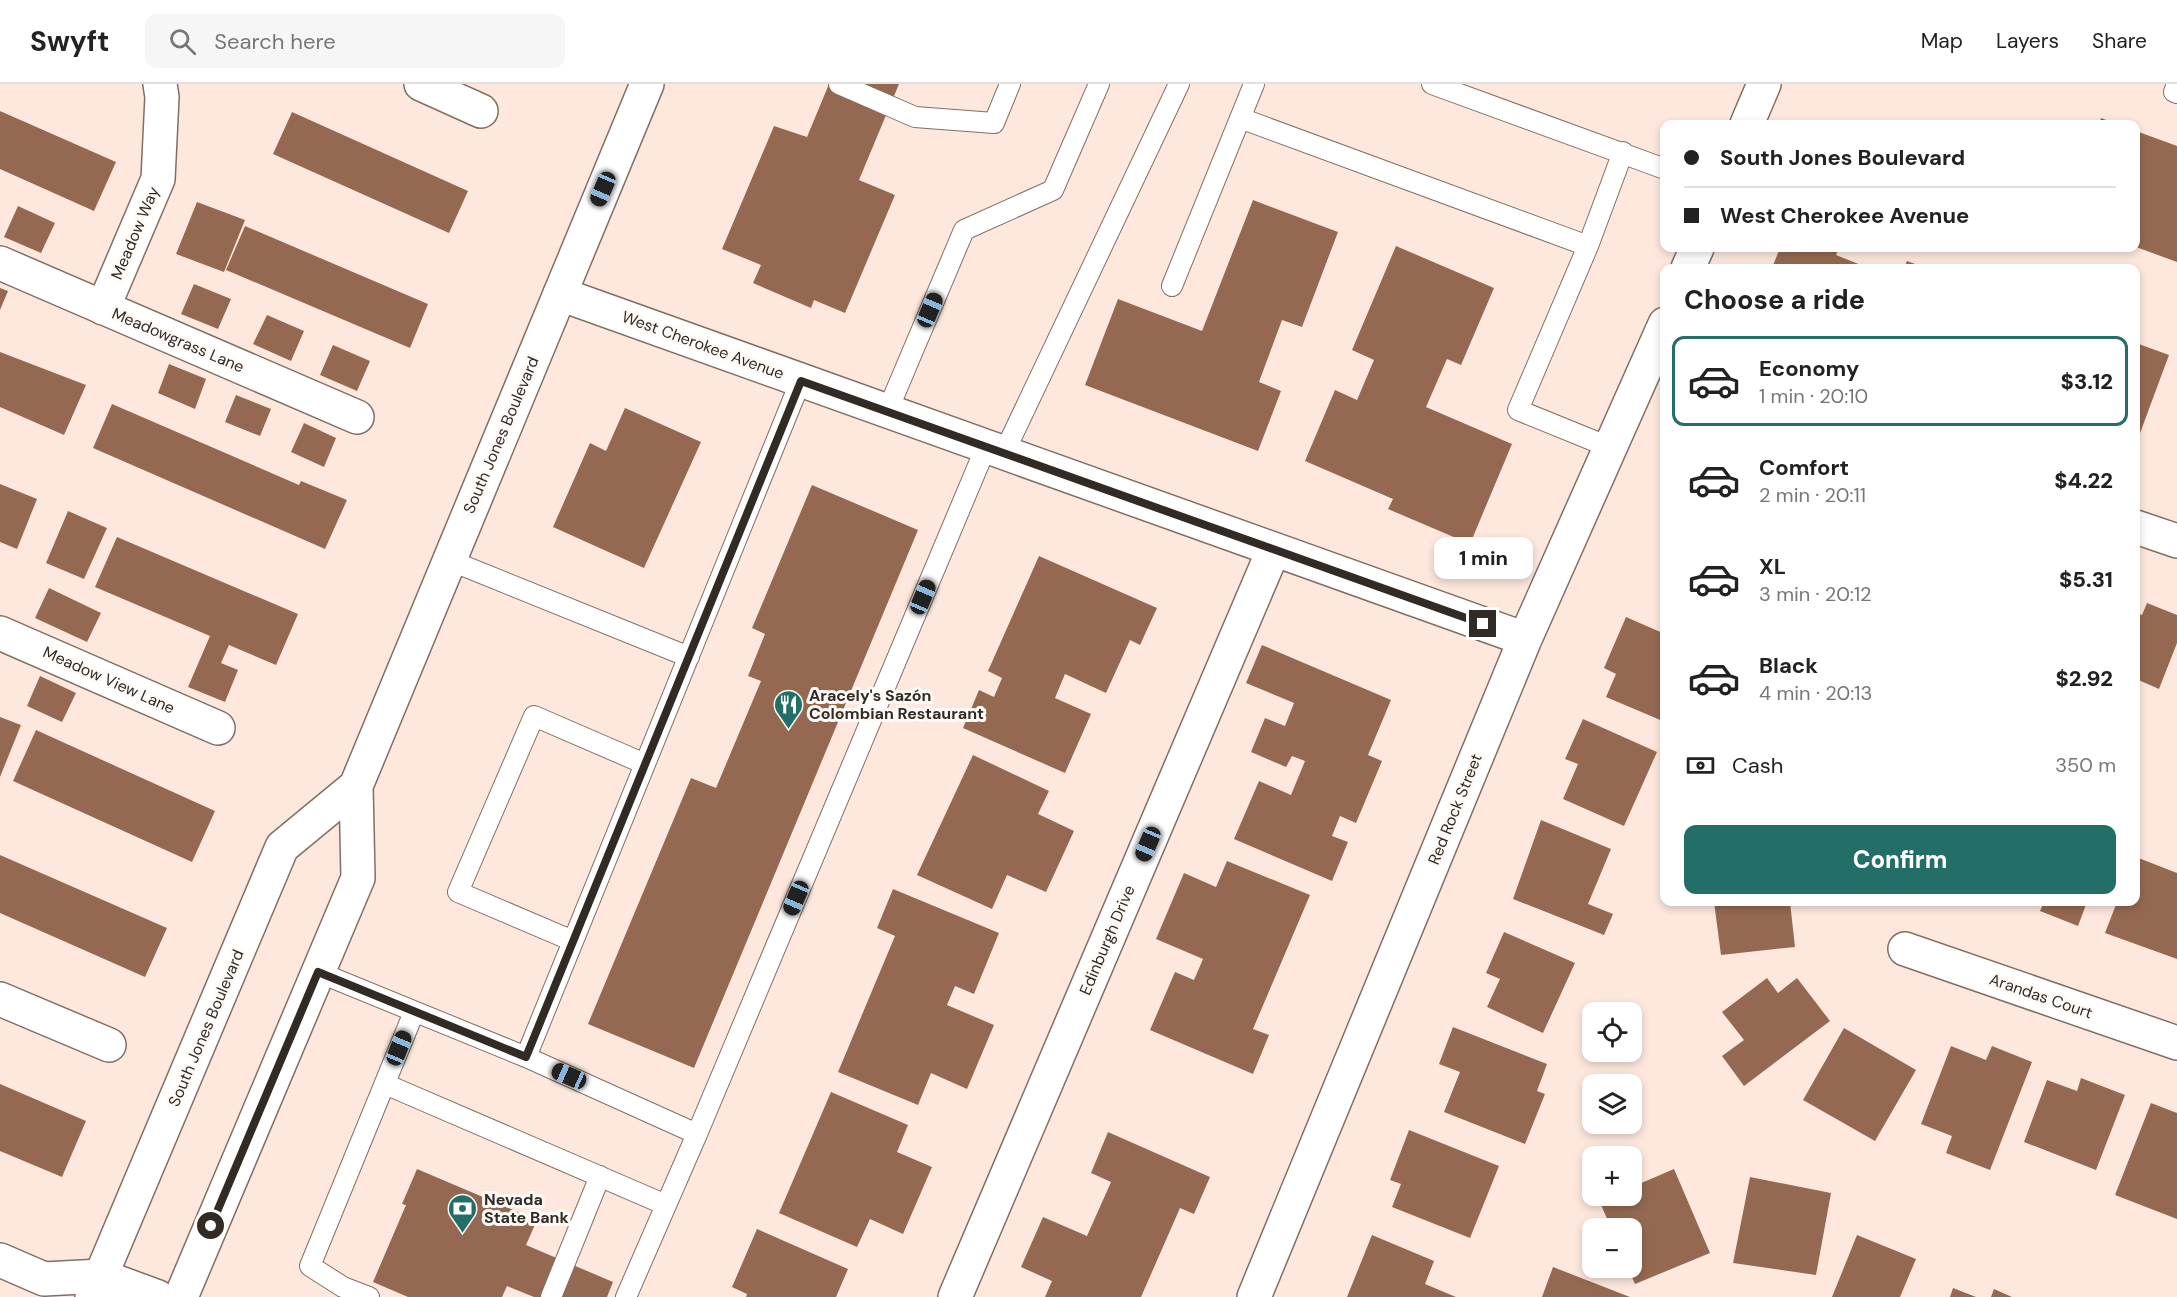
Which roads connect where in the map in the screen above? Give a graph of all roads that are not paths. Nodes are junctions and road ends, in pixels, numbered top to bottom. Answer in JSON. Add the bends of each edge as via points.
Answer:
{"nodes":[{"id":1,"x":160,"y":84,"type":"edge"},
{"id":2,"x":421,"y":84,"type":"edge"},
{"id":3,"x":647,"y":84,"type":"edge"},
{"id":4,"x":839,"y":84,"type":"edge"},
{"id":5,"x":1010,"y":84,"type":"edge"},
{"id":6,"x":1099,"y":84,"type":"edge"},
{"id":7,"x":1179,"y":84,"type":"edge"},
{"id":8,"x":1254,"y":84,"type":"edge"},
{"id":9,"x":1432,"y":84,"type":"edge"},
{"id":10,"x":1764,"y":84,"type":"edge"},
{"id":11,"x":2177,"y":84,"type":"edge"},
{"id":12,"x":2177,"y":93,"type":"edge"},
{"id":13,"x":481,"y":111,"type":"dead end"},
{"id":14,"x":1240,"y":118,"type":"junction"},
{"id":15,"x":1749,"y":120,"type":"edge"},
{"id":16,"x":1623,"y":152,"type":"junction"},
{"id":17,"x":1660,"y":167,"type":"edge"},
{"id":18,"x":1588,"y":246,"type":"junction"},
{"id":19,"x":0,"y":263,"type":"edge"},
{"id":20,"x":1172,"y":286,"type":"dead end"},
{"id":21,"x":560,"y":294,"type":"junction"},
{"id":22,"x":103,"y":308,"type":"junction"},
{"id":23,"x":1659,"y":358,"type":"edge"},
{"id":24,"x":801,"y":381,"type":"junction"},
{"id":25,"x":887,"y":412,"type":"junction"},
{"id":26,"x":357,"y":417,"type":"dead end"},
{"id":27,"x":1609,"y":447,"type":"junction"},
{"id":28,"x":995,"y":450,"type":"junction"},
{"id":29,"x":2140,"y":528,"type":"edge"},
{"id":30,"x":2177,"y":542,"type":"edge"},
{"id":31,"x":1273,"y":551,"type":"junction"},
{"id":32,"x":449,"y":560,"type":"junction"},
{"id":33,"x":0,"y":633,"type":"edge"},
{"id":34,"x":1525,"y":639,"type":"junction"},
{"id":35,"x":689,"y":657,"type":"junction"},
{"id":36,"x":218,"y":728,"type":"dead end"},
{"id":37,"x":645,"y":764,"type":"junction"},
{"id":38,"x":356,"y":786,"type":"junction"},
{"id":39,"x":573,"y":941,"type":"junction"},
{"id":40,"x":1905,"y":949,"type":"dead end"},
{"id":41,"x":318,"y":972,"type":"junction"},
{"id":42,"x":0,"y":999,"type":"edge"},
{"id":43,"x":414,"y":1012,"type":"junction"},
{"id":44,"x":2177,"y":1043,"type":"edge"},
{"id":45,"x":109,"y":1045,"type":"dead end"},
{"id":46,"x":526,"y":1057,"type":"junction"},
{"id":47,"x":385,"y":1084,"type":"junction"},
{"id":48,"x":697,"y":1134,"type":"junction"},
{"id":49,"x":600,"y":1176,"type":"junction"},
{"id":50,"x":666,"y":1205,"type":"junction"},
{"id":51,"x":0,"y":1260,"type":"edge"},
{"id":52,"x":97,"y":1286,"type":"edge"},
{"id":53,"x":50,"y":1288,"type":"edge"},
{"id":54,"x":158,"y":1297,"type":"edge"},
{"id":55,"x":181,"y":1297,"type":"edge"},
{"id":56,"x":369,"y":1297,"type":"edge"},
{"id":57,"x":551,"y":1297,"type":"edge"},
{"id":58,"x":626,"y":1297,"type":"edge"},
{"id":59,"x":955,"y":1297,"type":"edge"},
{"id":60,"x":1254,"y":1297,"type":"edge"}],
"edges":[{"from":1,"to":22,"type":"street","name":"Meadow Way","via":[[158,179]]},
{"from":2,"to":13,"type":"street"},
{"from":3,"to":21,"type":"street","name":"South Jones Boulevard"},
{"from":4,"to":5,"type":"lane","via":[[915,117],[994,123]]},
{"from":6,"to":25,"type":"lane","via":[[1053,190],[964,230]]},
{"from":7,"to":28,"type":"lane"},
{"from":8,"to":14,"type":"lane"},
{"from":9,"to":16,"type":"lane"},
{"from":10,"to":15,"type":"street"},
{"from":11,"to":12,"type":"lane"},
{"from":14,"to":18,"type":"lane"},
{"from":14,"to":20,"type":"lane"},
{"from":16,"to":17,"type":"lane"},
{"from":16,"to":18,"type":"lane"},
{"from":18,"to":27,"type":"lane","via":[[1518,410]]},
{"from":19,"to":22,"type":"street","name":"Meadowgrass Lane"},
{"from":21,"to":24,"type":"street","name":"West Cherokee Avenue"},
{"from":21,"to":32,"type":"street","name":"South Jones Boulevard"},
{"from":22,"to":26,"type":"street","name":"Meadowgrass Lane"},
{"from":23,"to":27,"type":"street","name":"Red Rock Street"},
{"from":24,"to":25,"type":"street","name":"West Cherokee Avenue"},
{"from":24,"to":35,"type":"lane"},
{"from":25,"to":28,"type":"street","name":"West Cherokee Avenue"},
{"from":27,"to":34,"type":"street","name":"Red Rock Street"},
{"from":28,"to":31,"type":"street","name":"West Cherokee Avenue"},
{"from":28,"to":48,"type":"lane"},
{"from":29,"to":30,"type":"street"},
{"from":31,"to":34,"type":"street","name":"West Cherokee Avenue"},
{"from":31,"to":59,"type":"street","name":"Edinburgh Drive"},
{"from":32,"to":35,"type":"lane"},
{"from":32,"to":38,"type":"street","name":"South Jones Boulevard"},
{"from":33,"to":36,"type":"street","name":"Meadow View Lane"},
{"from":34,"to":60,"type":"street","name":"Red Rock Street"},
{"from":35,"to":37,"type":"lane"},
{"from":37,"to":39,"type":"lane"},
{"from":37,"to":39,"type":"lane","via":[[534,716],[458,892]]},
{"from":38,"to":41,"type":"street","name":"South Jones Boulevard","via":[[358,878]]},
{"from":38,"to":52,"type":"street","name":"South Jones Boulevard","via":[[282,847]]},
{"from":39,"to":46,"type":"lane"},
{"from":40,"to":44,"type":"street","name":"Arandas Court"},
{"from":41,"to":43,"type":"lane"},
{"from":41,"to":55,"type":"street","name":"South Jones Boulevard"},
{"from":42,"to":45,"type":"street"},
{"from":43,"to":46,"type":"lane"},
{"from":43,"to":47,"type":"lane"},
{"from":46,"to":48,"type":"lane"},
{"from":47,"to":49,"type":"lane"},
{"from":47,"to":56,"type":"lane","via":[[310,1266],[343,1287]]},
{"from":48,"to":50,"type":"lane"},
{"from":49,"to":50,"type":"lane"},
{"from":49,"to":57,"type":"lane"},
{"from":50,"to":58,"type":"lane"},
{"from":51,"to":53,"type":"street"},
{"from":52,"to":53,"type":"street"},
{"from":52,"to":54,"type":"street"}]}
